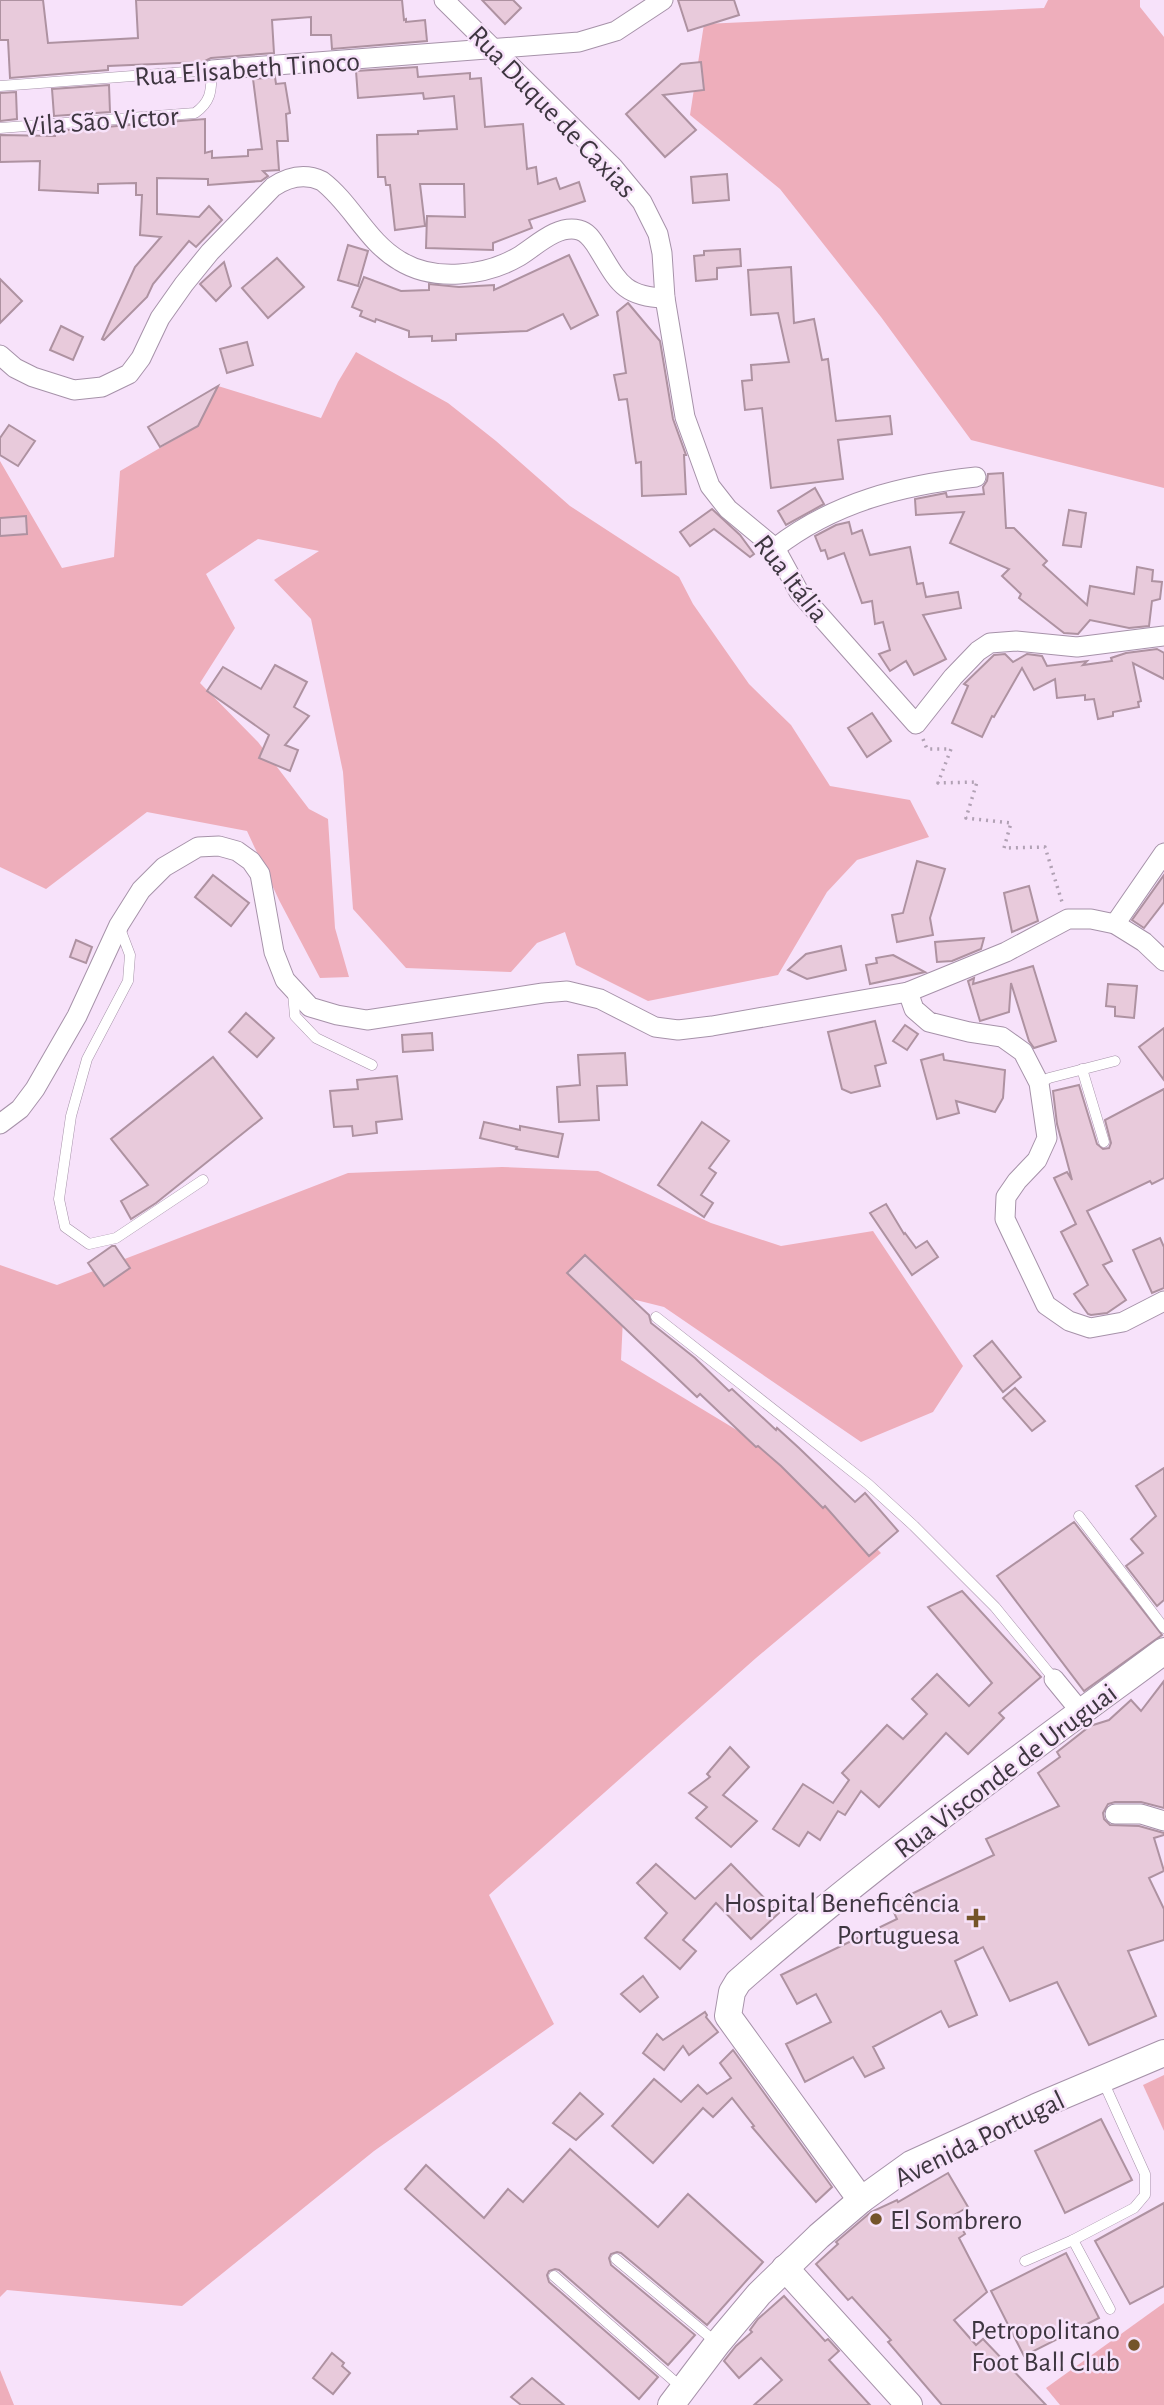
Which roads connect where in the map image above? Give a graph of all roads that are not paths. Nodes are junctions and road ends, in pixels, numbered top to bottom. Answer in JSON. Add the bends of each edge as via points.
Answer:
{"nodes":[{"id":1,"x":444,"y":0,"type":"edge"},
{"id":2,"x":663,"y":0,"type":"edge"},
{"id":3,"x":493,"y":50,"type":"junction"},
{"id":4,"x":212,"y":70,"type":"junction"},
{"id":5,"x":0,"y":86,"type":"edge"},
{"id":6,"x":0,"y":128,"type":"edge"},
{"id":7,"x":665,"y":298,"type":"junction"},
{"id":8,"x":0,"y":355,"type":"edge"},
{"id":9,"x":976,"y":477,"type":"dead end"},
{"id":10,"x":775,"y":548,"type":"junction"},
{"id":11,"x":1164,"y":636,"type":"edge"},
{"id":12,"x":1164,"y":853,"type":"edge"},
{"id":13,"x":1115,"y":924,"type":"junction"},
{"id":14,"x":119,"y":926,"type":"junction"},
{"id":15,"x":1164,"y":961,"type":"edge"},
{"id":16,"x":293,"y":989,"type":"junction"},
{"id":17,"x":908,"y":992,"type":"junction"},
{"id":18,"x":1115,"y":1061,"type":"dead end"},
{"id":19,"x":372,"y":1065,"type":"dead end"},
{"id":20,"x":1082,"y":1069,"type":"junction"},
{"id":21,"x":1039,"y":1083,"type":"junction"},
{"id":22,"x":0,"y":1124,"type":"edge"},
{"id":23,"x":1104,"y":1143,"type":"dead end"},
{"id":24,"x":203,"y":1180,"type":"dead end"},
{"id":25,"x":1164,"y":1300,"type":"edge"},
{"id":26,"x":656,"y":1317,"type":"dead end"},
{"id":27,"x":1079,"y":1516,"type":"dead end"},
{"id":28,"x":1164,"y":1628,"type":"edge"},
{"id":29,"x":1164,"y":1651,"type":"edge"},
{"id":30,"x":1054,"y":1679,"type":"joint"},
{"id":31,"x":1081,"y":1712,"type":"junction"},
{"id":32,"x":1115,"y":1814,"type":"dead end"},
{"id":33,"x":1164,"y":1821,"type":"edge"},
{"id":34,"x":1164,"y":2053,"type":"edge"},
{"id":35,"x":1102,"y":2080,"type":"junction"},
{"id":36,"x":862,"y":2200,"type":"junction"},
{"id":37,"x":1073,"y":2240,"type":"junction"},
{"id":38,"x":616,"y":2259,"type":"dead end"},
{"id":39,"x":1024,"y":2261,"type":"dead end"},
{"id":40,"x":785,"y":2268,"type":"junction"},
{"id":41,"x":554,"y":2276,"type":"dead end"},
{"id":42,"x":1110,"y":2309,"type":"dead end"},
{"id":43,"x":717,"y":2344,"type":"junction"},
{"id":44,"x":678,"y":2397,"type":"edge"},
{"id":45,"x":909,"y":2405,"type":"edge"}],
"edges":[{"from":1,"to":3,"type":"street","name":"Rua Duque de Caxias"},
{"from":2,"to":3,"type":"street","name":"Rua Elisabeth Tinoco","via":[[616,31],[579,41]]},
{"from":3,"to":4,"type":"street","name":"Rua Elisabeth Tinoco"},
{"from":3,"to":7,"type":"street","name":"Rua Duque de Caxias","via":[[613,167],[642,202],[663,253]]},
{"from":4,"to":5,"type":"lane","name":"Rua Elisabeth Tinoco"},
{"from":4,"to":6,"type":"lane","name":"Vila São Victor","via":[[206,105],[195,113]]},
{"from":7,"to":8,"type":"street","via":[[645,298],[628,291],[590,237],[571,229],[495,268],[445,274],[420,269],[401,262],[381,246],[322,181],[296,177],[272,187],[210,252],[160,318],[129,374],[102,387],[74,390],[33,377]]},
{"from":7,"to":10,"type":"street","name":"Rua Itália","via":[[685,417],[710,486],[728,509]]},
{"from":9,"to":10,"type":"street","via":[[884,492],[818,519]]},
{"from":10,"to":11,"type":"street","name":"Rua Itália","via":[[799,592],[916,724],[953,677],[990,643],[1016,640],[1077,648]]},
{"from":12,"to":13,"type":"street"},
{"from":13,"to":15,"type":"street"},
{"from":13,"to":17,"type":"street","via":[[1068,919],[1006,952]]},
{"from":14,"to":16,"type":"street","via":[[141,890],[164,867],[198,847],[237,851],[260,874],[274,952]]},
{"from":14,"to":22,"type":"street","via":[[77,1016],[35,1089],[20,1110]]},
{"from":14,"to":24,"type":"lane","via":[[130,955],[128,981],[87,1059],[71,1116],[59,1199],[65,1227],[89,1244],[116,1238]]},
{"from":16,"to":17,"type":"street","via":[[310,1007],[367,1020],[567,991],[600,999],[655,1027],[678,1030]]},
{"from":16,"to":19,"type":"lane","via":[[295,1016],[316,1038]]},
{"from":17,"to":21,"type":"street","via":[[915,1009],[929,1022],[1002,1037],[1023,1052]]},
{"from":18,"to":20,"type":"lane"},
{"from":20,"to":21,"type":"lane"},
{"from":20,"to":23,"type":"lane"},
{"from":21,"to":25,"type":"street","via":[[1047,1138],[1037,1160],[1006,1198],[1005,1219],[1046,1305],[1069,1321],[1090,1328],[1123,1322]]},
{"from":26,"to":30,"type":"lane","via":[[914,1525],[995,1607]]},
{"from":27,"to":28,"type":"lane"},
{"from":29,"to":31,"type":"street","name":"Rua Visconde de Uruguai"},
{"from":30,"to":31,"type":"street"},
{"from":31,"to":36,"type":"street","name":"Rua Visconde de Uruguai","via":[[792,1934],[732,1992],[728,2016]]},
{"from":32,"to":33,"type":"street","via":[[1141,1814]]},
{"from":34,"to":35,"type":"street","name":"Avenida Portugal"},
{"from":35,"to":36,"type":"street","name":"Avenida Portugal","via":[[911,2164]]},
{"from":35,"to":37,"type":"lane","via":[[1145,2174],[1145,2195],[1134,2208]]},
{"from":36,"to":40,"type":"street","name":"Avenida Portugal"},
{"from":37,"to":39,"type":"lane"},
{"from":37,"to":42,"type":"lane"},
{"from":38,"to":43,"type":"lane"},
{"from":40,"to":43,"type":"street","name":"Avenida Portugal"},
{"from":40,"to":45,"type":"street"},
{"from":41,"to":44,"type":"lane"},
{"from":43,"to":44,"type":"street","name":"Avenida Portugal"}]}
